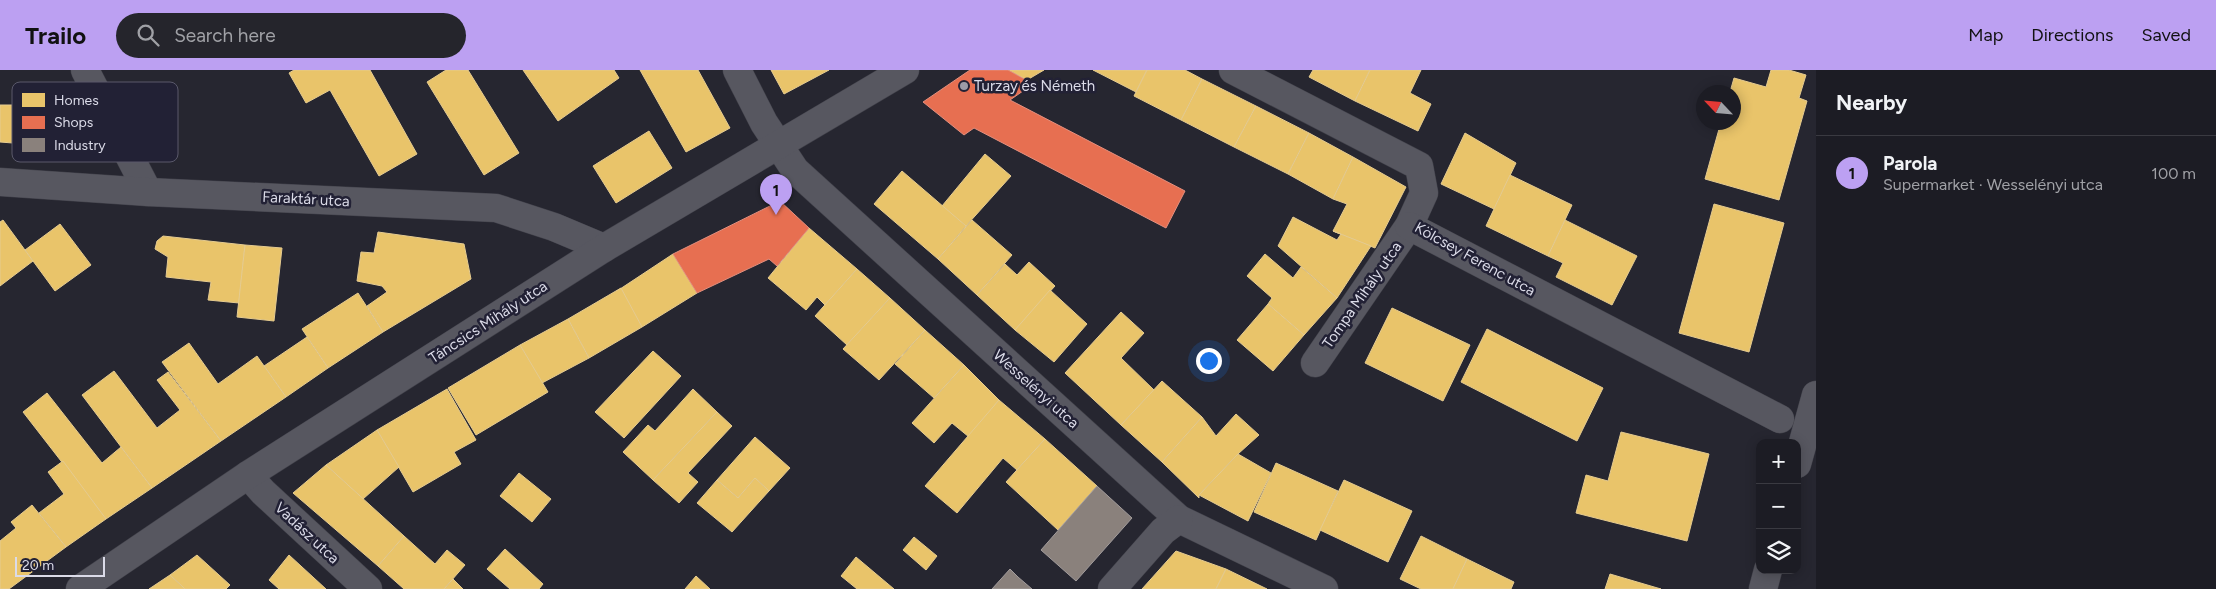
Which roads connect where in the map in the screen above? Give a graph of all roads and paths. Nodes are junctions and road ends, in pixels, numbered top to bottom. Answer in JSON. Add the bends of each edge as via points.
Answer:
{"nodes":[{"id":1,"x":85,"y":70,"type":"edge"},
{"id":2,"x":737,"y":70,"type":"edge"},
{"id":3,"x":905,"y":70,"type":"edge"},
{"id":4,"x":1233,"y":70,"type":"edge"},
{"id":5,"x":91,"y":82,"type":"edge"},
{"id":6,"x":778,"y":146,"type":"junction"},
{"id":7,"x":133,"y":162,"type":"edge"},
{"id":8,"x":0,"y":182,"type":"edge"},
{"id":9,"x":148,"y":192,"type":"junction"},
{"id":10,"x":1409,"y":226,"type":"junction"},
{"id":11,"x":604,"y":248,"type":"junction"},
{"id":12,"x":1315,"y":363,"type":"dead end"},
{"id":13,"x":1816,"y":395,"type":"edge"},
{"id":14,"x":1780,"y":419,"type":"dead end"},
{"id":15,"x":1801,"y":449,"type":"edge"},
{"id":16,"x":248,"y":475,"type":"junction"},
{"id":17,"x":1179,"y":519,"type":"junction"},
{"id":18,"x":1767,"y":574,"type":"edge"},
{"id":19,"x":80,"y":589,"type":"edge"},
{"id":20,"x":368,"y":589,"type":"edge"},
{"id":21,"x":1112,"y":589,"type":"edge"},
{"id":22,"x":1324,"y":589,"type":"edge"},
{"id":23,"x":1763,"y":589,"type":"edge"}],
"edges":[{"from":1,"to":5,"type":"street"},
{"from":2,"to":6,"type":"street","name":"Wesselényi utca"},
{"from":3,"to":6,"type":"street","name":"Táncsics Mihály utca"},
{"from":4,"to":10,"type":"street","name":"Kölcsey Ferenc utca","via":[[1419,166],[1424,193]]},
{"from":6,"to":11,"type":"street","name":"Táncsics Mihály utca"},
{"from":6,"to":17,"type":"street","name":"Wesselényi utca","via":[[795,170]]},
{"from":7,"to":9,"type":"street"},
{"from":8,"to":9,"type":"street","name":"Faraktár utca"},
{"from":9,"to":11,"type":"street","name":"Faraktár utca","via":[[496,208]]},
{"from":10,"to":12,"type":"street","name":"Tompa Mihály utca"},
{"from":10,"to":14,"type":"street","name":"Kölcsey Ferenc utca"},
{"from":11,"to":16,"type":"street","name":"Táncsics Mihály utca"},
{"from":13,"to":15,"type":"street"},
{"from":16,"to":19,"type":"street","name":"Táncsics Mihály utca"},
{"from":16,"to":20,"type":"street","name":"Vadász utca"},
{"from":17,"to":21,"type":"street","via":[[1163,531]]},
{"from":17,"to":22,"type":"street","name":"Wesselényi utca"},
{"from":18,"to":23,"type":"street"}]}
